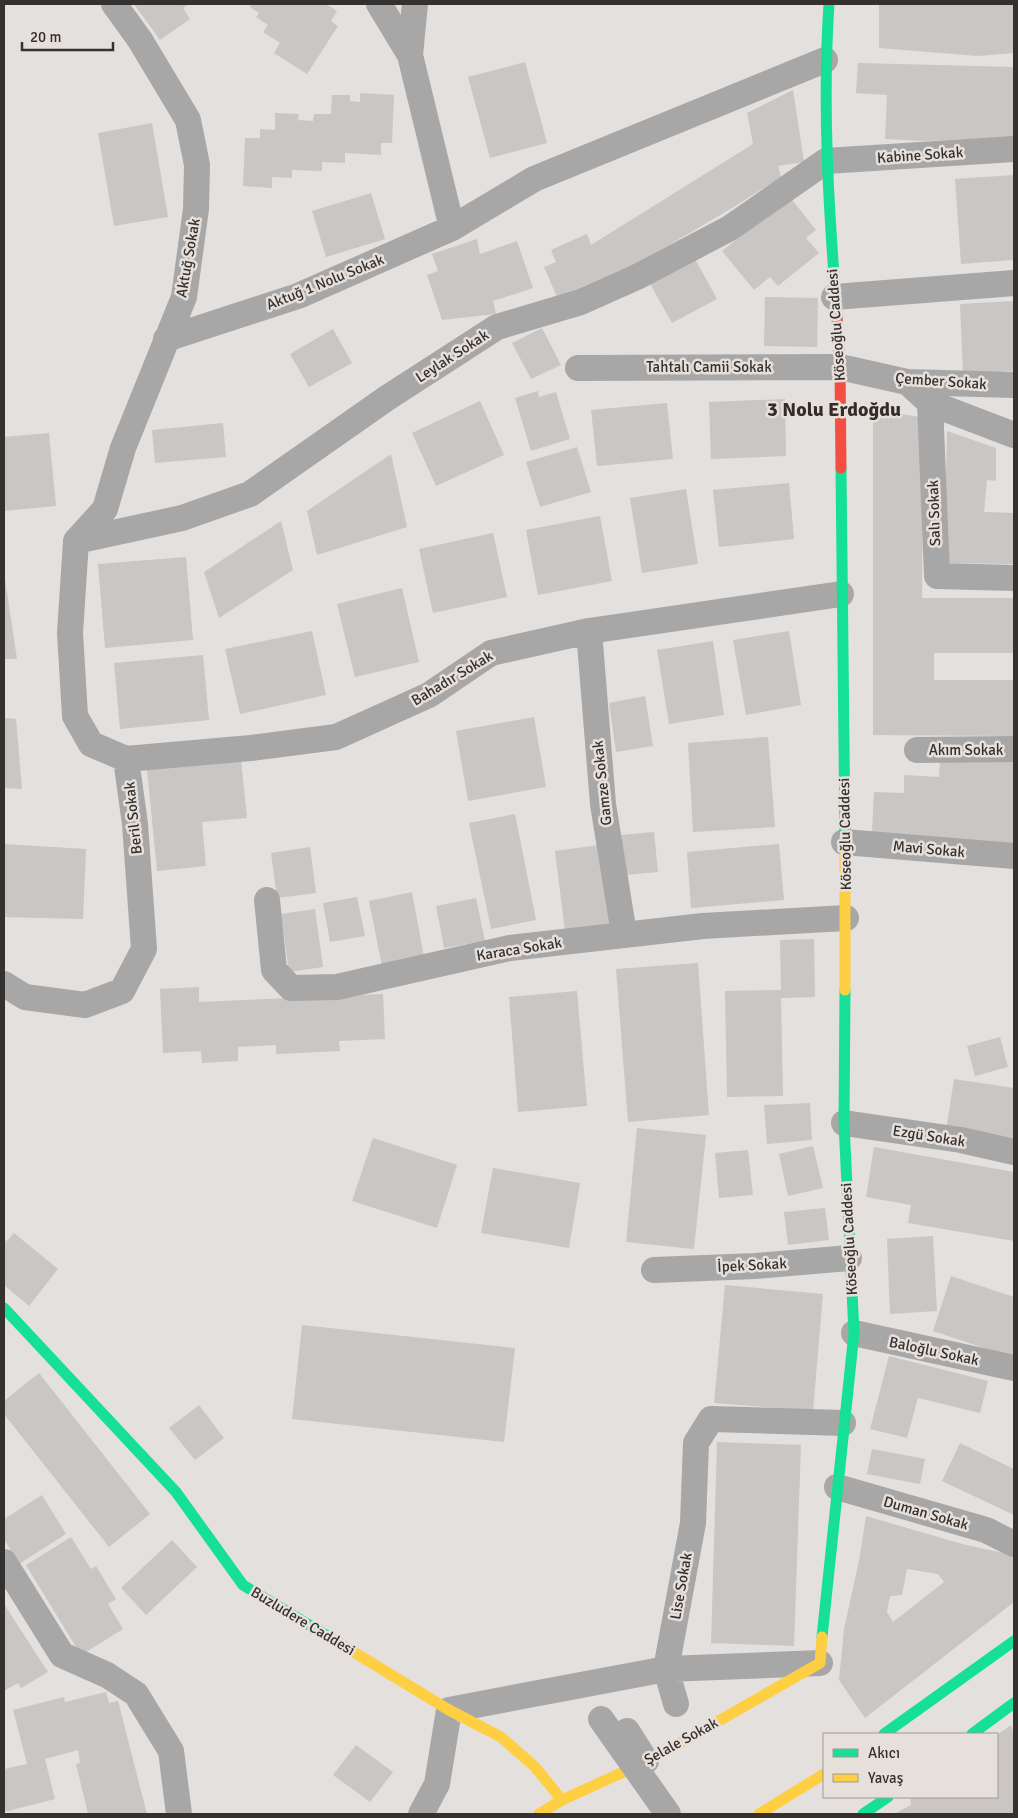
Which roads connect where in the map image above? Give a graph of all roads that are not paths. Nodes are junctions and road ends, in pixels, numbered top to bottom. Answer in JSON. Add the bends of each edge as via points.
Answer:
{"nodes":[{"id":1,"x":114,"y":4,"type":"edge"},
{"id":2,"x":379,"y":4,"type":"edge"},
{"id":3,"x":415,"y":4,"type":"edge"},
{"id":4,"x":829,"y":4,"type":"edge"},
{"id":5,"x":410,"y":56,"type":"junction"},
{"id":6,"x":825,"y":60,"type":"junction"},
{"id":7,"x":1014,"y":149,"type":"edge"},
{"id":8,"x":826,"y":161,"type":"junction"},
{"id":9,"x":452,"y":228,"type":"junction"},
{"id":10,"x":1014,"y":283,"type":"edge"},
{"id":11,"x":834,"y":297,"type":"junction"},
{"id":12,"x":166,"y":339,"type":"junction"},
{"id":13,"x":840,"y":366,"type":"junction"},
{"id":14,"x":578,"y":368,"type":"dead end"},
{"id":15,"x":907,"y":382,"type":"junction"},
{"id":16,"x":1014,"y":385,"type":"edge"},
{"id":17,"x":930,"y":403,"type":"junction"},
{"id":18,"x":1014,"y":435,"type":"edge"},
{"id":19,"x":76,"y":541,"type":"junction"},
{"id":20,"x":1014,"y":578,"type":"edge"},
{"id":21,"x":841,"y":594,"type":"junction"},
{"id":22,"x":590,"y":631,"type":"junction"},
{"id":23,"x":1014,"y":749,"type":"edge"},
{"id":24,"x":917,"y":750,"type":"dead end"},
{"id":25,"x":126,"y":759,"type":"junction"},
{"id":26,"x":844,"y":842,"type":"junction"},
{"id":27,"x":1014,"y":856,"type":"edge"},
{"id":28,"x":267,"y":900,"type":"dead end"},
{"id":29,"x":846,"y":918,"type":"junction"},
{"id":30,"x":624,"y":934,"type":"junction"},
{"id":31,"x":4,"y":984,"type":"edge"},
{"id":32,"x":844,"y":1123,"type":"junction"},
{"id":33,"x":1014,"y":1152,"type":"edge"},
{"id":34,"x":849,"y":1258,"type":"junction"},
{"id":35,"x":654,"y":1270,"type":"dead end"},
{"id":36,"x":4,"y":1308,"type":"edge"},
{"id":37,"x":854,"y":1333,"type":"junction"},
{"id":38,"x":1014,"y":1368,"type":"edge"},
{"id":39,"x":843,"y":1423,"type":"junction"},
{"id":40,"x":837,"y":1487,"type":"junction"},
{"id":41,"x":1014,"y":1544,"type":"edge"},
{"id":42,"x":4,"y":1562,"type":"edge"},
{"id":43,"x":1014,"y":1640,"type":"edge"},
{"id":44,"x":820,"y":1663,"type":"junction"},
{"id":45,"x":666,"y":1669,"type":"junction"},
{"id":46,"x":1014,"y":1703,"type":"edge"},
{"id":47,"x":676,"y":1704,"type":"dead end"},
{"id":48,"x":449,"y":1710,"type":"junction"},
{"id":49,"x":601,"y":1719,"type":"dead end"},
{"id":50,"x":627,"y":1731,"type":"dead end"},
{"id":51,"x":885,"y":1733,"type":"edge"},
{"id":52,"x":973,"y":1733,"type":"edge"},
{"id":53,"x":646,"y":1761,"type":"junction"},
{"id":54,"x":823,"y":1775,"type":"edge"},
{"id":55,"x":886,"y":1798,"type":"edge"},
{"id":56,"x":562,"y":1800,"type":"junction"},
{"id":57,"x":179,"y":1814,"type":"edge"},
{"id":58,"x":421,"y":1814,"type":"edge"},
{"id":59,"x":539,"y":1814,"type":"edge"},
{"id":60,"x":668,"y":1814,"type":"edge"},
{"id":61,"x":759,"y":1814,"type":"edge"},
{"id":62,"x":862,"y":1814,"type":"edge"}],
"edges":[{"from":1,"to":12,"type":"street","name":"Aktuğ Sokak","via":[[140,40],[188,120],[197,165],[196,209],[184,297]]},
{"from":2,"to":5,"type":"street"},
{"from":3,"to":5,"type":"street"},
{"from":4,"to":6,"type":"street","name":"Köseoğlu Caddesi"},
{"from":5,"to":9,"type":"street"},
{"from":6,"to":8,"type":"street","name":"Köseoğlu Caddesi"},
{"from":6,"to":9,"type":"street","name":"Aktuğ 1 Nolu Sokak","via":[[534,179]]},
{"from":7,"to":8,"type":"street","name":"Kabine Sokak"},
{"from":8,"to":11,"type":"street","name":"Köseoğlu Caddesi"},
{"from":8,"to":19,"type":"street","name":"Leylak Sokak","via":[[730,228],[637,277],[581,302],[497,327],[386,398],[250,494],[182,518]]},
{"from":9,"to":12,"type":"street","name":"Aktuğ 1 Nolu Sokak","via":[[298,296]]},
{"from":10,"to":11,"type":"street"},
{"from":11,"to":13,"type":"street","name":"Köseoğlu Caddesi"},
{"from":12,"to":19,"type":"street","name":"Aktuğ Sokak","via":[[123,448],[105,509]]},
{"from":13,"to":14,"type":"street","name":"Tahtalı Camii Sokak"},
{"from":13,"to":15,"type":"street","name":"Çember Sokak"},
{"from":13,"to":21,"type":"street","name":"Köseoğlu Caddesi"},
{"from":15,"to":16,"type":"street","name":"Çember Sokak"},
{"from":15,"to":17,"type":"street"},
{"from":17,"to":18,"type":"street"},
{"from":17,"to":20,"type":"street","name":"Salı Sokak","via":[[937,576]]},
{"from":19,"to":25,"type":"street","via":[[70,633],[75,716],[91,744]]},
{"from":21,"to":22,"type":"street","name":"Bahadır Sokak"},
{"from":21,"to":26,"type":"street","name":"Köseoğlu Caddesi"},
{"from":22,"to":25,"type":"street","name":"Bahadır Sokak","via":[[491,652],[429,695],[336,737]]},
{"from":22,"to":30,"type":"street","name":"Gamze Sokak","via":[[603,804]]},
{"from":23,"to":24,"type":"street","name":"Akım Sokak"},
{"from":25,"to":31,"type":"street","name":"Beril Sokak","via":[[135,824],[144,950],[122,991],[85,1006],[25,997]]},
{"from":26,"to":27,"type":"street","name":"Mavi Sokak"},
{"from":26,"to":29,"type":"street","name":"Köseoğlu Caddesi"},
{"from":28,"to":30,"type":"street","name":"Karaca Sokak","via":[[274,970],[291,988],[337,987],[510,948]]},
{"from":29,"to":30,"type":"street","name":"Karaca Sokak"},
{"from":29,"to":32,"type":"street","name":"Köseoğlu Caddesi"},
{"from":32,"to":33,"type":"street","name":"Ezgü Sokak","via":[[961,1140]]},
{"from":32,"to":34,"type":"street","name":"Köseoğlu Caddesi"},
{"from":34,"to":35,"type":"street","name":"İpek Sokak"},
{"from":34,"to":37,"type":"street","name":"Köseoğlu Caddesi"},
{"from":36,"to":48,"type":"street","name":"Buzludere Caddesi","via":[[176,1492],[243,1585]]},
{"from":37,"to":38,"type":"street","name":"Baloğlu Sokak"},
{"from":37,"to":39,"type":"street","name":"Köseoğlu Caddesi","via":[[848,1403]]},
{"from":39,"to":40,"type":"street","name":"Köseoğlu Caddesi"},
{"from":39,"to":45,"type":"street","name":"Lise Sokak","via":[[711,1419],[696,1443],[693,1523]]},
{"from":40,"to":41,"type":"street","name":"Duman Sokak","via":[[986,1530]]},
{"from":40,"to":44,"type":"street","name":"Köseoğlu Caddesi"},
{"from":42,"to":57,"type":"street","via":[[62,1655],[107,1675],[136,1694],[171,1751]]},
{"from":43,"to":51,"type":"street"},
{"from":44,"to":45,"type":"street"},
{"from":44,"to":53,"type":"street","name":"Şelale Sokak"},
{"from":45,"to":47,"type":"street"},
{"from":45,"to":48,"type":"street"},
{"from":46,"to":52,"type":"street"},
{"from":48,"to":56,"type":"street","name":"Buzludere Caddesi","via":[[501,1737],[535,1767]]},
{"from":48,"to":58,"type":"street","via":[[437,1784]]},
{"from":49,"to":60,"type":"street","bridge":true},
{"from":50,"to":53,"type":"street"},
{"from":53,"to":56,"type":"street","name":"Şelale Sokak"},
{"from":54,"to":61,"type":"street"},
{"from":55,"to":62,"type":"street"},
{"from":56,"to":59,"type":"street","name":"Şelale Sokak"}]}
